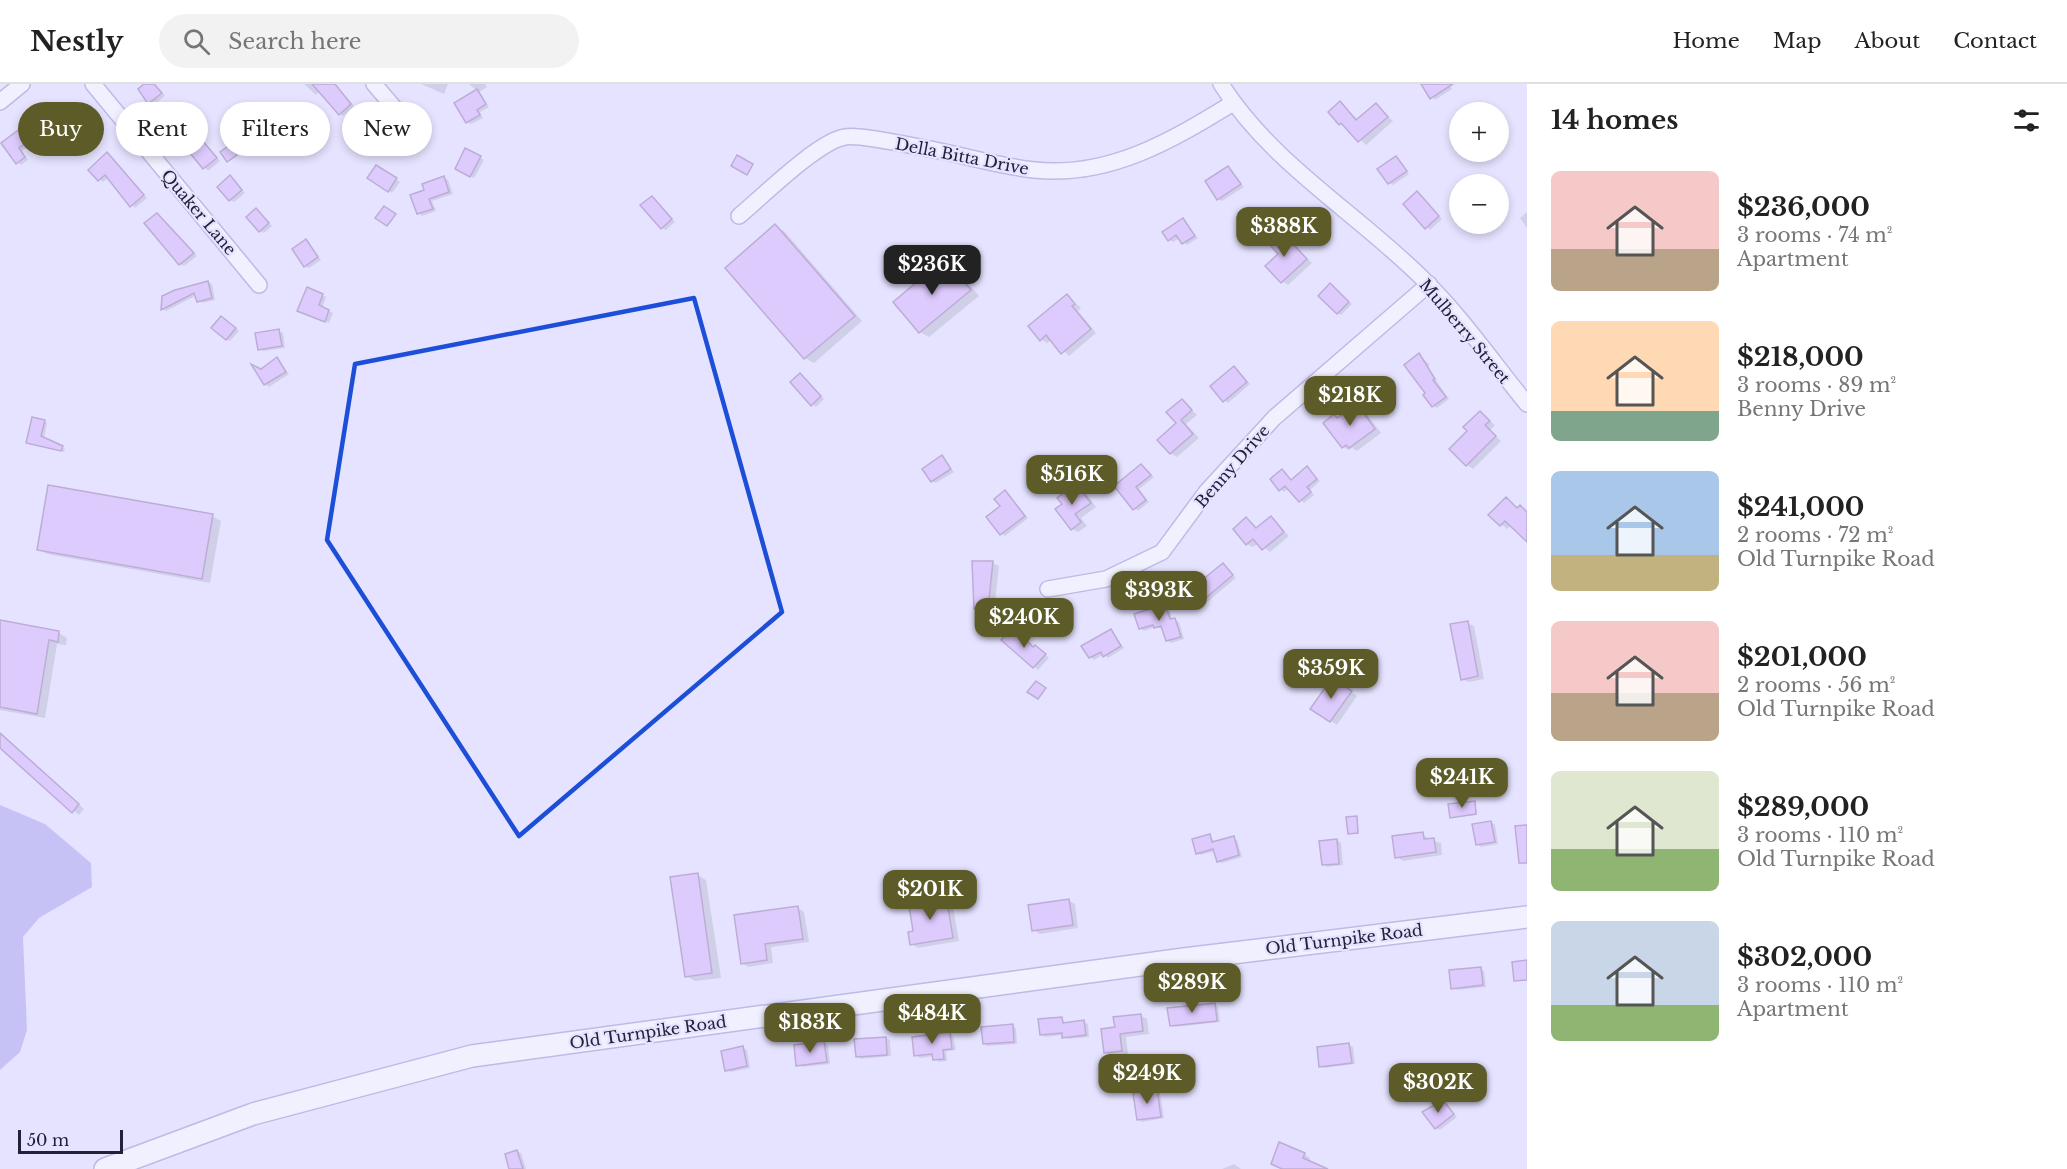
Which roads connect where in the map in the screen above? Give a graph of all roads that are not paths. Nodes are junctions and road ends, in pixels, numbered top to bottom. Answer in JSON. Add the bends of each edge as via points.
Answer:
{"nodes":[{"id":1,"x":22,"y":84,"type":"edge"},
{"id":2,"x":93,"y":84,"type":"edge"},
{"id":3,"x":374,"y":84,"type":"edge"},
{"id":4,"x":1221,"y":84,"type":"edge"},
{"id":5,"x":0,"y":102,"type":"edge"},
{"id":6,"x":389,"y":102,"type":"edge"},
{"id":7,"x":1233,"y":103,"type":"junction"},
{"id":8,"x":740,"y":216,"type":"dead end"},
{"id":9,"x":1429,"y":284,"type":"junction"},
{"id":10,"x":259,"y":285,"type":"dead end"},
{"id":11,"x":1527,"y":404,"type":"edge"},
{"id":12,"x":1048,"y":589,"type":"dead end"},
{"id":13,"x":1527,"y":917,"type":"edge"},
{"id":14,"x":105,"y":1169,"type":"edge"}],
"edges":[{"from":1,"to":5,"type":"street"},
{"from":2,"to":10,"type":"street","name":"Quaker Lane"},
{"from":3,"to":6,"type":"street"},
{"from":4,"to":7,"type":"street","name":"Mulberry Street"},
{"from":7,"to":8,"type":"street","name":"Della Bitta Drive","via":[[1157,147],[1113,164],[1066,170],[1033,170],[844,136],[820,149]]},
{"from":7,"to":9,"type":"street","name":"Mulberry Street","via":[[1277,150]]},
{"from":9,"to":11,"type":"street","name":"Mulberry Street"},
{"from":9,"to":12,"type":"street","name":"Benny Drive","via":[[1274,418],[1207,491],[1162,552],[1106,579]]},
{"from":13,"to":14,"type":"main road","name":"Old Turnpike Road","via":[[1184,958],[472,1056],[253,1114]]}]}
